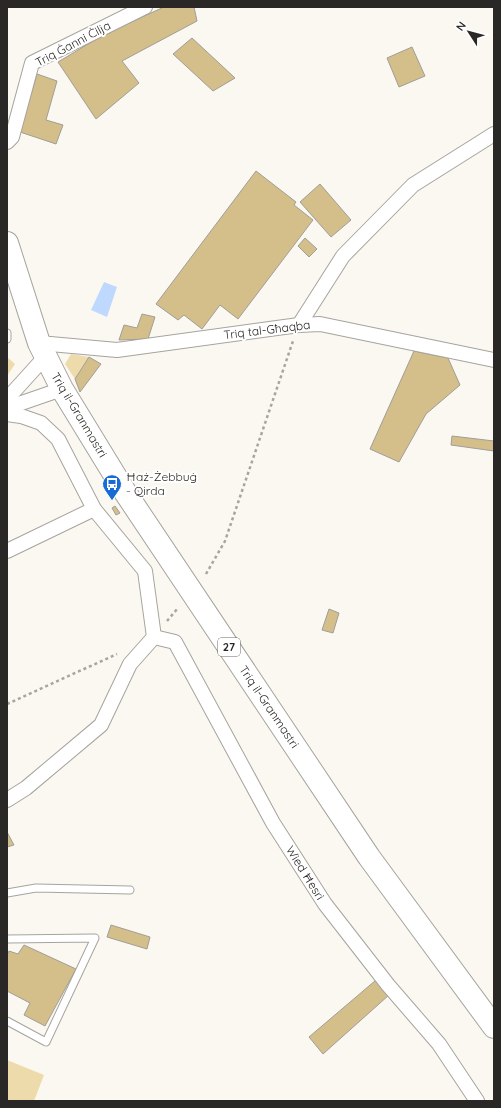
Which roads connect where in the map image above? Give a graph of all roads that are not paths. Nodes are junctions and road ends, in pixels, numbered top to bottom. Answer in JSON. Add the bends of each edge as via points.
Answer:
{"nodes":[{"id":1,"x":145,"y":7,"type":"edge"},
{"id":2,"x":494,"y":134,"type":"edge"},
{"id":3,"x":7,"y":142,"type":"edge"},
{"id":4,"x":7,"y":243,"type":"edge"},
{"id":5,"x":299,"y":325,"type":"junction"},
{"id":6,"x":7,"y":333,"type":"edge"},
{"id":7,"x":7,"y":339,"type":"edge"},
{"id":8,"x":42,"y":350,"type":"junction"},
{"id":9,"x":494,"y":360,"type":"edge"},
{"id":10,"x":62,"y":389,"type":"junction"},
{"id":11,"x":7,"y":400,"type":"edge"},
{"id":12,"x":7,"y":408,"type":"edge"},
{"id":13,"x":7,"y":414,"type":"edge"},
{"id":14,"x":94,"y":509,"type":"junction"},
{"id":15,"x":7,"y":551,"type":"edge"},
{"id":16,"x":154,"y":637,"type":"junction"},
{"id":17,"x":7,"y":800,"type":"edge"},
{"id":18,"x":130,"y":890,"type":"dead end"},
{"id":19,"x":7,"y":893,"type":"edge"},
{"id":20,"x":7,"y":939,"type":"edge"},
{"id":21,"x":7,"y":1021,"type":"edge"},
{"id":22,"x":494,"y":1027,"type":"edge"},
{"id":23,"x":477,"y":1101,"type":"edge"}],
"edges":[{"from":1,"to":3,"type":"street","name":"Triq Ġanni Ċilja","via":[[32,63],[12,138]]},
{"from":2,"to":5,"type":"street","via":[[413,185],[343,256]]},
{"from":4,"to":8,"type":"main road","name":"Triq il-Granmastri","number":"27"},
{"from":5,"to":8,"type":"street","name":"Triq tal-Għaqba","via":[[117,350]]},
{"from":5,"to":9,"type":"street","name":"Triq tal-Għaqba","via":[[320,324]]},
{"from":6,"to":7,"type":"lane"},
{"from":8,"to":10,"type":"main road","name":"Triq il-Granmastri","number":"27"},
{"from":8,"to":11,"type":"street"},
{"from":10,"to":12,"type":"street"},
{"from":10,"to":22,"type":"main road","name":"Triq il-Granmastri","number":"27","via":[[125,492],[365,851]]},
{"from":13,"to":14,"type":"street","via":[[41,423],[58,439]]},
{"from":14,"to":15,"type":"street"},
{"from":14,"to":16,"type":"street","via":[[145,571]]},
{"from":16,"to":17,"type":"street","via":[[130,664],[101,725],[26,788]]},
{"from":16,"to":23,"type":"street","name":"Wied Ħesri","via":[[175,642],[273,823],[325,904],[439,1044]]},
{"from":18,"to":19,"type":"lane","via":[[36,888]]},
{"from":20,"to":21,"type":"lane","via":[[95,938],[46,1042]]}]}
